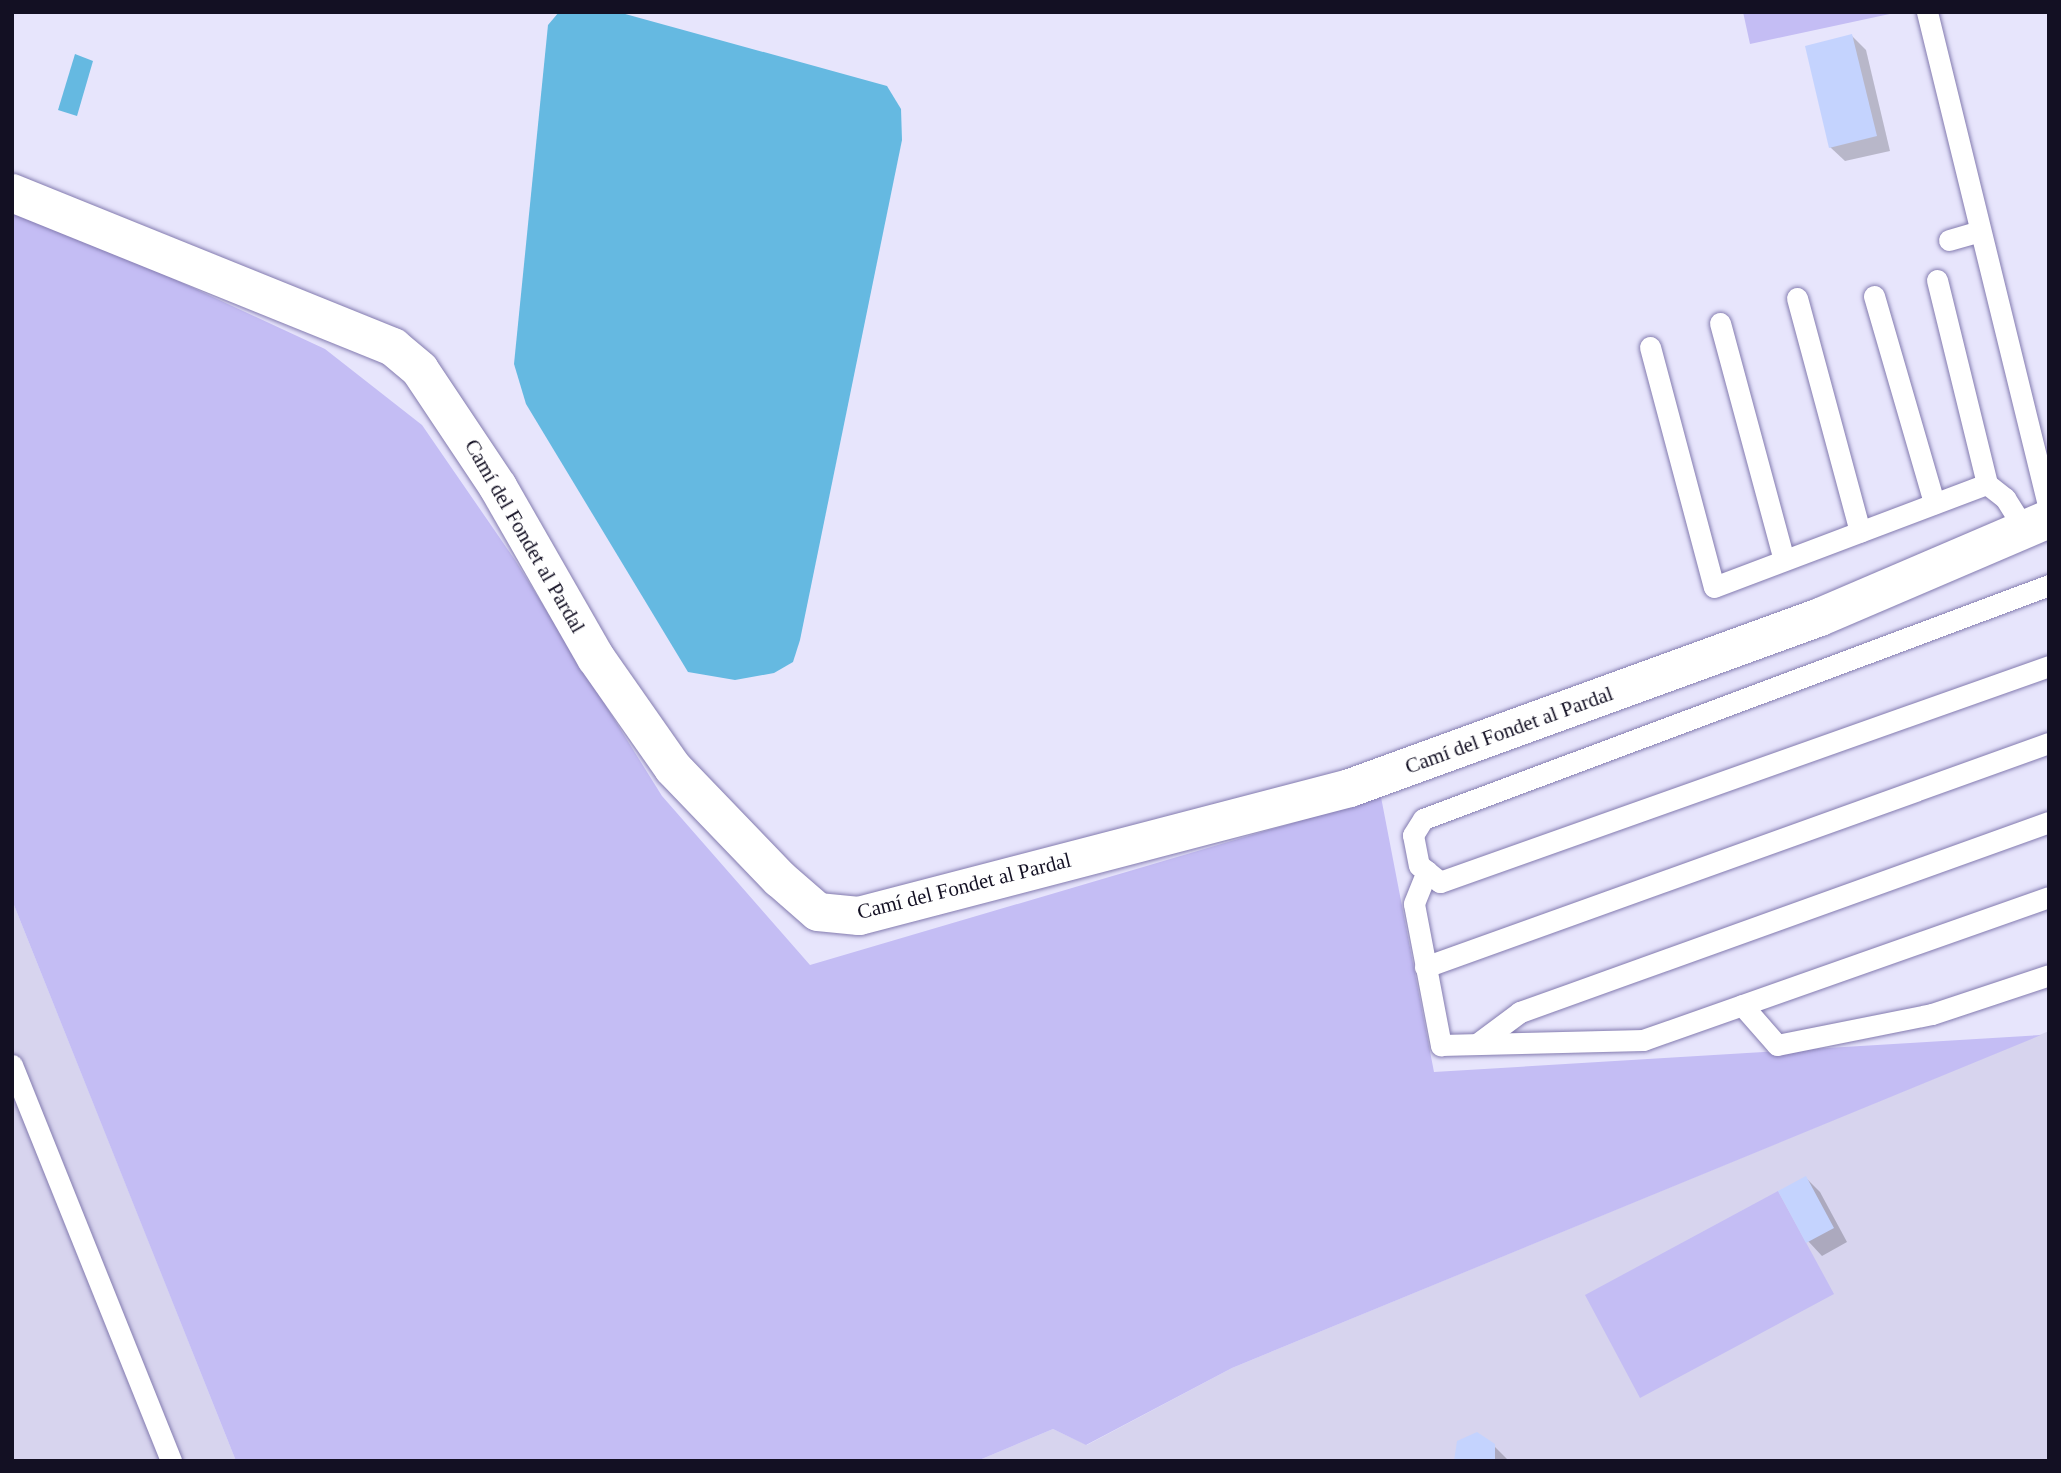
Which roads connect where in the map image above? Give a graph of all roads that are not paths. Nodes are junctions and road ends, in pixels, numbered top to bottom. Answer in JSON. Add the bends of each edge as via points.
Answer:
{"nodes":[{"id":1,"x":1927,"y":12,"type":"edge"},
{"id":2,"x":12,"y":193,"type":"edge"},
{"id":3,"x":1980,"y":231,"type":"junction"},
{"id":4,"x":1949,"y":240,"type":"dead end"},
{"id":5,"x":1937,"y":280,"type":"dead end"},
{"id":6,"x":1874,"y":296,"type":"dead end"},
{"id":7,"x":1797,"y":298,"type":"dead end"},
{"id":8,"x":1720,"y":323,"type":"dead end"},
{"id":9,"x":1650,"y":347,"type":"dead end"},
{"id":10,"x":1987,"y":484,"type":"junction"},
{"id":11,"x":1934,"y":503,"type":"junction"},
{"id":12,"x":2041,"y":519,"type":"edge"},
{"id":13,"x":1860,"y":532,"type":"junction"},
{"id":14,"x":1784,"y":560,"type":"junction"},
{"id":15,"x":2049,"y":585,"type":"edge"},
{"id":16,"x":2049,"y":666,"type":"edge"},
{"id":17,"x":2049,"y":743,"type":"edge"},
{"id":18,"x":2049,"y":822,"type":"edge"},
{"id":19,"x":1427,"y":871,"type":"junction"},
{"id":20,"x":2049,"y":897,"type":"edge"},
{"id":21,"x":1425,"y":967,"type":"junction"},
{"id":22,"x":2049,"y":975,"type":"edge"},
{"id":23,"x":1742,"y":1005,"type":"junction"},
{"id":24,"x":1477,"y":1044,"type":"junction"},
{"id":25,"x":12,"y":1065,"type":"edge"},
{"id":26,"x":171,"y":1461,"type":"edge"}],
"edges":[{"from":1,"to":3,"type":"lane"},
{"from":2,"to":12,"type":"street","name":"Camí del Fondet al Pardal","via":[[393,347],[420,370],[491,476],[596,658],[673,768],[818,912],[859,916],[1350,788],[1820,617]]},
{"from":3,"to":4,"type":"lane"},
{"from":3,"to":12,"type":"lane"},
{"from":5,"to":10,"type":"lane"},
{"from":6,"to":11,"type":"lane"},
{"from":7,"to":13,"type":"lane"},
{"from":8,"to":14,"type":"lane"},
{"from":9,"to":14,"type":"lane","via":[[1714,587]]},
{"from":10,"to":11,"type":"lane"},
{"from":10,"to":12,"type":"lane"},
{"from":11,"to":13,"type":"lane"},
{"from":13,"to":14,"type":"lane"},
{"from":15,"to":19,"type":"lane","via":[[1423,819],[1413,835],[1419,865]]},
{"from":16,"to":19,"type":"lane","via":[[1440,881]]},
{"from":17,"to":21,"type":"lane"},
{"from":18,"to":24,"type":"lane","via":[[1520,1012]]},
{"from":19,"to":21,"type":"lane","via":[[1413,904]]},
{"from":20,"to":23,"type":"lane"},
{"from":21,"to":24,"type":"lane","via":[[1441,1045]]},
{"from":22,"to":23,"type":"lane","via":[[1933,1014],[1777,1045]]},
{"from":23,"to":24,"type":"lane","via":[[1643,1040]]},
{"from":25,"to":26,"type":"lane"}]}
